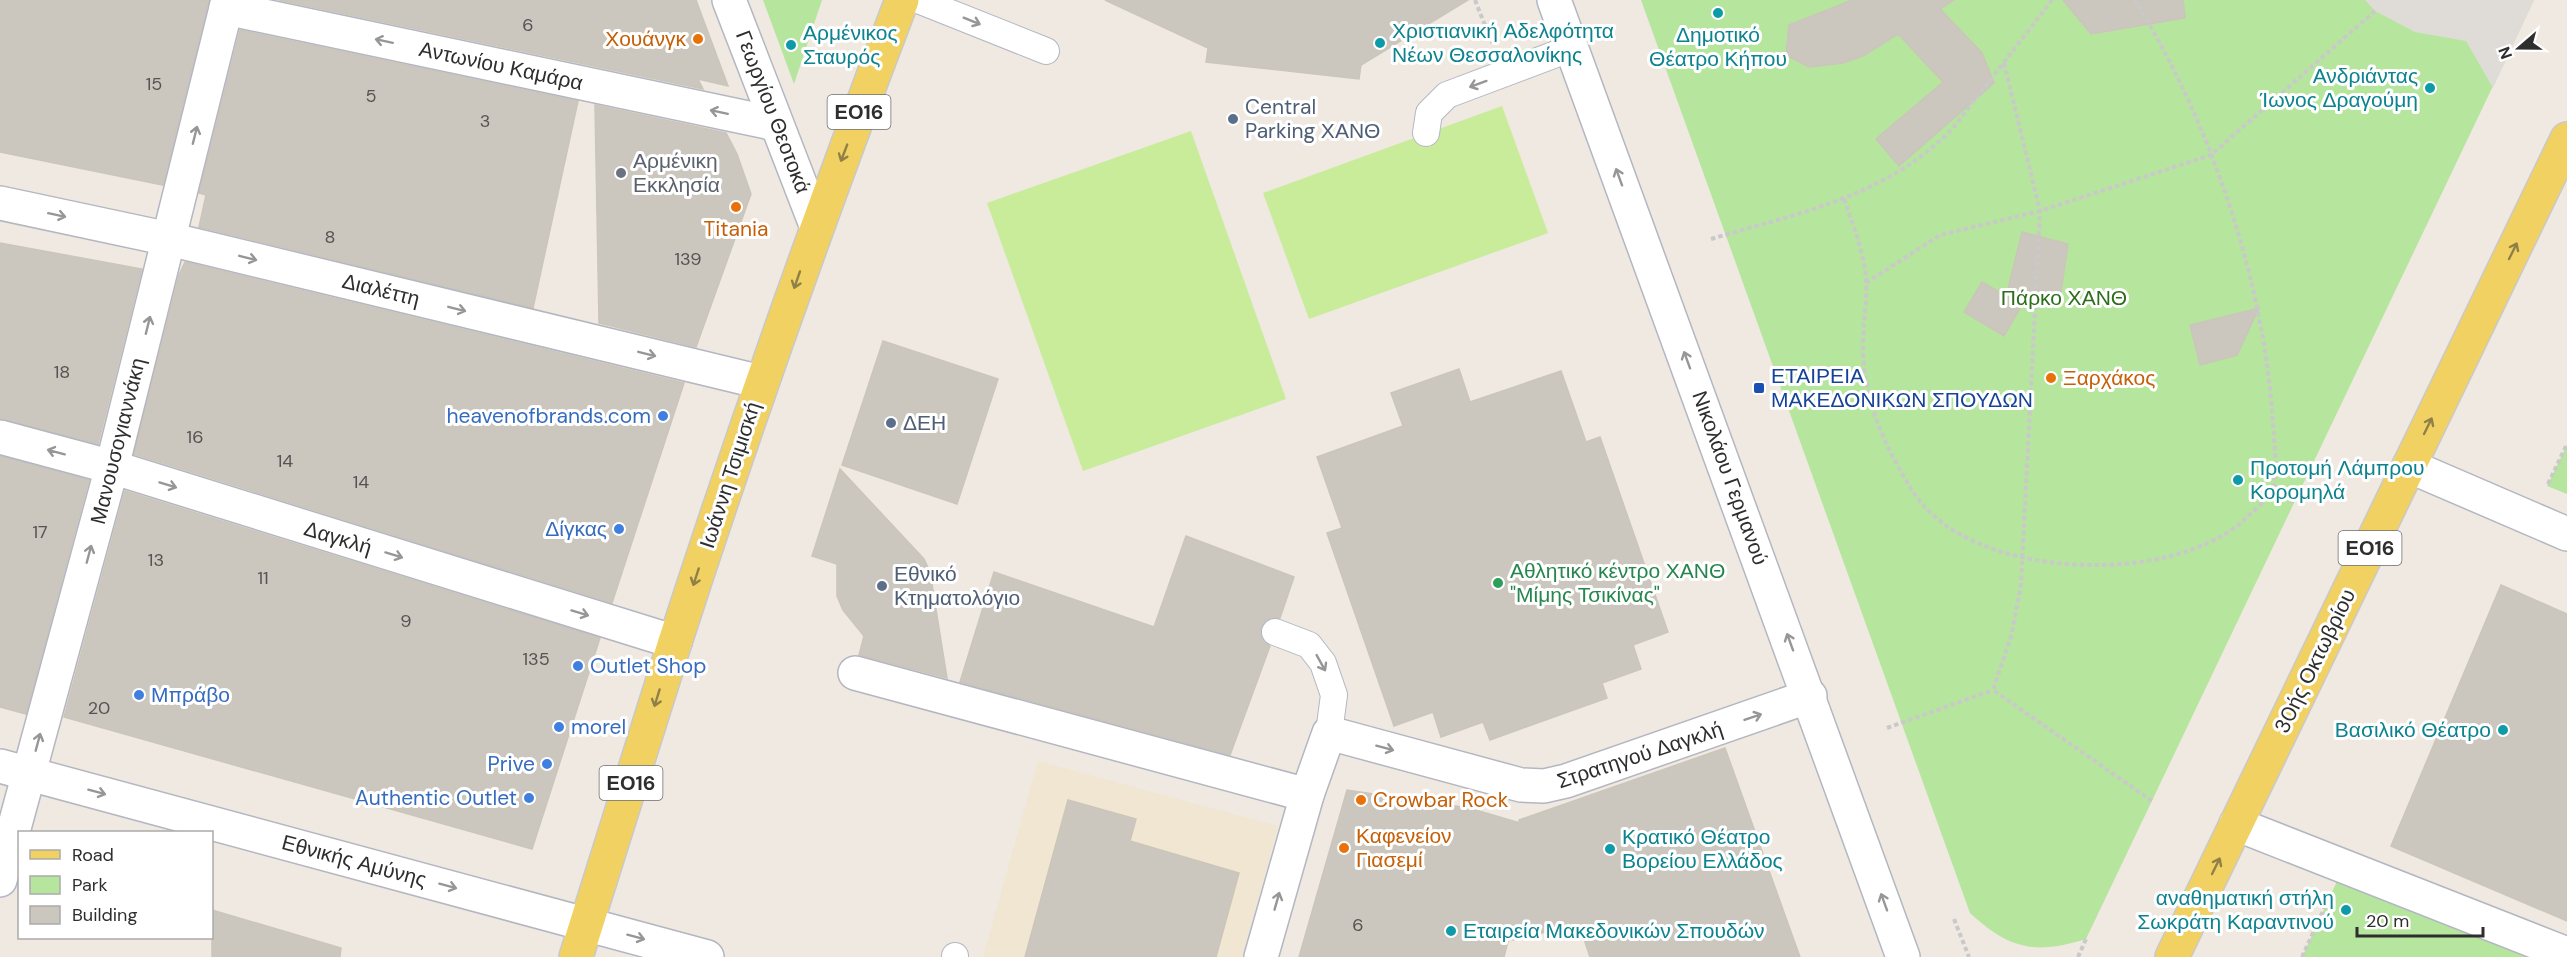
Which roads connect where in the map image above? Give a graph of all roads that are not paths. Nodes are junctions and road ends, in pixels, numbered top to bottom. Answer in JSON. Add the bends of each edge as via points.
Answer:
{"nodes":[{"id":1,"x":729,"y":0,"type":"edge"},
{"id":2,"x":902,"y":0,"type":"edge"},
{"id":3,"x":918,"y":0,"type":"edge"},
{"id":4,"x":1554,"y":0,"type":"edge"},
{"id":5,"x":227,"y":4,"type":"edge"},
{"id":6,"x":1572,"y":48,"type":"junction"},
{"id":7,"x":1046,"y":51,"type":"dead end"},
{"id":8,"x":776,"y":124,"type":"junction"},
{"id":9,"x":1426,"y":134,"type":"dead end"},
{"id":10,"x":2567,"y":138,"type":"edge"},
{"id":11,"x":0,"y":203,"type":"edge"},
{"id":12,"x":816,"y":225,"type":"junction"},
{"id":13,"x":169,"y":239,"type":"junction"},
{"id":14,"x":761,"y":382,"type":"junction"},
{"id":15,"x":0,"y":437,"type":"edge"},
{"id":16,"x":2409,"y":466,"type":"junction"},
{"id":17,"x":112,"y":467,"type":"junction"},
{"id":18,"x":2567,"y":534,"type":"edge"},
{"id":19,"x":1275,"y":632,"type":"dead end"},
{"id":20,"x":675,"y":642,"type":"junction"},
{"id":21,"x":855,"y":673,"type":"dead end"},
{"id":22,"x":1810,"y":696,"type":"junction"},
{"id":23,"x":1329,"y":733,"type":"junction"},
{"id":24,"x":15,"y":770,"type":"edge"},
{"id":25,"x":1307,"y":795,"type":"junction"},
{"id":26,"x":2236,"y":824,"type":"junction"},
{"id":27,"x":0,"y":880,"type":"edge"},
{"id":28,"x":587,"y":924,"type":"junction"},
{"id":29,"x":2567,"y":954,"type":"edge"},
{"id":30,"x":576,"y":957,"type":"edge"},
{"id":31,"x":707,"y":957,"type":"edge"},
{"id":32,"x":1261,"y":957,"type":"edge"},
{"id":33,"x":1903,"y":957,"type":"edge"},
{"id":34,"x":2172,"y":957,"type":"edge"}],
"edges":[{"from":1,"to":8,"type":"street","name":"Γεωργίου Θεοτοκά"},
{"from":2,"to":12,"type":"main road","name":"Ιωάννη Τσιμισκή","number":"ΕΟ16","one_way":true},
{"from":3,"to":7,"type":"lane","one_way":true},
{"from":4,"to":6,"type":"street","name":"Νικολάου Γερμανού"},
{"from":8,"to":5,"type":"street","name":"Αντωνίου Καμάρα","one_way":true},
{"from":13,"to":5,"type":"street","name":"Μανουσογιαννάκη","one_way":true},
{"from":6,"to":9,"type":"lane","one_way":true,"via":[[1447,95],[1429,113]]},
{"from":22,"to":6,"type":"street","name":"Νικολάου Γερμανού","one_way":true},
{"from":8,"to":12,"type":"street","name":"Γεωργίου Θεοτοκά"},
{"from":16,"to":10,"type":"main road","name":"30ής Οκτωβρίου","number":"ΕΟ16","one_way":true},
{"from":11,"to":13,"type":"street","name":"Διαλέττη","one_way":true},
{"from":12,"to":14,"type":"main road","name":"Ιωάννη Τσιμισκή","number":"ΕΟ16","one_way":true},
{"from":13,"to":14,"type":"street","name":"Διαλέττη","one_way":true},
{"from":17,"to":13,"type":"street","name":"Μανουσογιαννάκη","one_way":true},
{"from":14,"to":20,"type":"main road","name":"Ιωάννη Τσιμισκή","number":"ΕΟ16","one_way":true},
{"from":17,"to":15,"type":"street","name":"Δαγκλή","one_way":true},
{"from":16,"to":18,"type":"street"},
{"from":16,"to":26,"type":"main road","name":"30ής Οκτωβρίου","number":"ΕΟ16"},
{"from":17,"to":20,"type":"street","name":"Δαγκλή","one_way":true},
{"from":24,"to":17,"type":"street","name":"Μανουσογιαννάκη","one_way":true},
{"from":19,"to":23,"type":"lane","one_way":true,"via":[[1309,645],[1323,663],[1334,695]]},
{"from":20,"to":28,"type":"main road","name":"Ιωάννη Τσιμισκή","number":"ΕΟ16","one_way":true},
{"from":21,"to":25,"type":"street"},
{"from":23,"to":22,"type":"street","name":"Στρατηγού Δαγκλή","one_way":true,"via":[[1510,783],[1544,786]]},
{"from":33,"to":22,"type":"street","name":"Νικολάου Γερμανού","one_way":true},
{"from":23,"to":25,"type":"street"},
{"from":24,"to":27,"type":"street","name":"Μανουσογιαννάκη"},
{"from":24,"to":28,"type":"street","name":"Εθνικής Αμύνης","one_way":true},
{"from":32,"to":25,"type":"street","one_way":true},
{"from":26,"to":29,"type":"street"},
{"from":34,"to":26,"type":"main road","name":"30ής Οκτωβρίου","number":"ΕΟ16","one_way":true},
{"from":28,"to":30,"type":"main road","name":"Ιωάννη Τσιμισκή","number":"ΕΟ16"},
{"from":28,"to":31,"type":"street","name":"Εθνικής Αμύνης","one_way":true}]}
